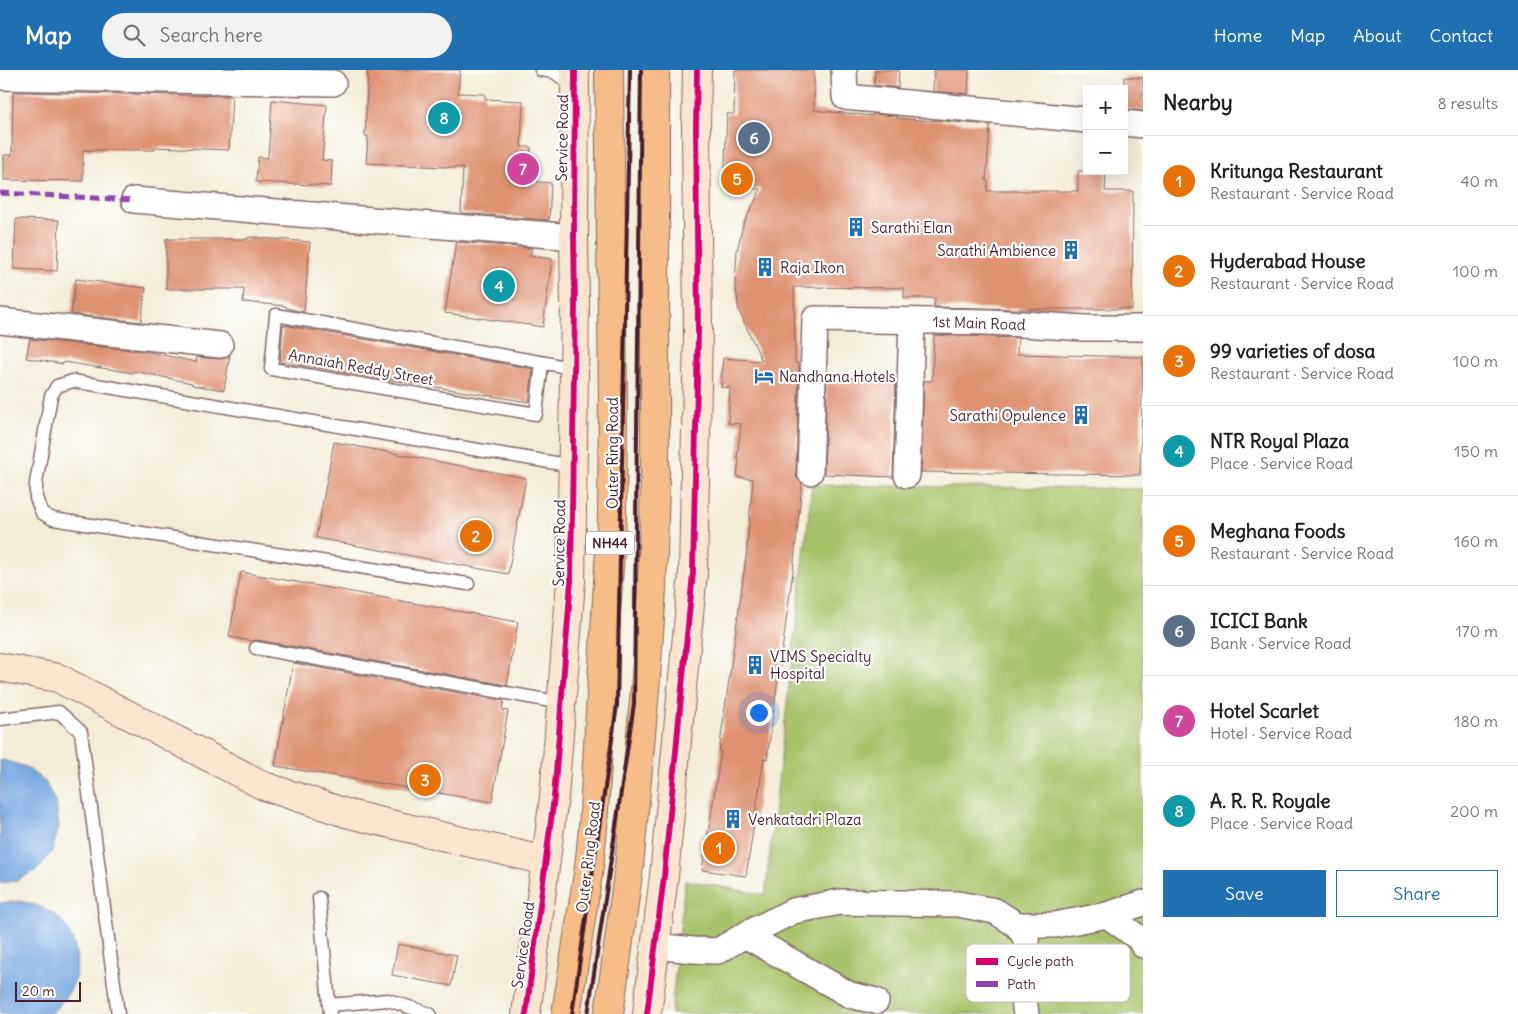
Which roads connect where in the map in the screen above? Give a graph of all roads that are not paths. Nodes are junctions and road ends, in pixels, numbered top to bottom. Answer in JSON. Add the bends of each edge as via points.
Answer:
{"nodes":[{"id":1,"x":540,"y":70,"type":"edge"},
{"id":2,"x":609,"y":70,"type":"edge"},
{"id":3,"x":655,"y":70,"type":"edge"},
{"id":4,"x":697,"y":70,"type":"edge"},
{"id":5,"x":844,"y":70,"type":"edge"},
{"id":6,"x":0,"y":77,"type":"edge"},
{"id":7,"x":575,"y":79,"type":"edge"},
{"id":8,"x":333,"y":83,"type":"dead end"},
{"id":9,"x":1083,"y":120,"type":"edge"},
{"id":10,"x":1128,"y":123,"type":"edge"},
{"id":11,"x":1143,"y":125,"type":"edge"},
{"id":12,"x":134,"y":200,"type":"dead end"},
{"id":13,"x":574,"y":237,"type":"junction"},
{"id":14,"x":0,"y":320,"type":"edge"},
{"id":15,"x":912,"y":321,"type":"junction"},
{"id":16,"x":1143,"y":328,"type":"edge"},
{"id":17,"x":220,"y":345,"type":"dead end"},
{"id":18,"x":542,"y":362,"type":"junction"},
{"id":19,"x":574,"y":369,"type":"junction"},
{"id":20,"x":573,"y":466,"type":"junction"},
{"id":21,"x":810,"y":472,"type":"dead end"},
{"id":22,"x":908,"y":475,"type":"dead end"},
{"id":23,"x":468,"y":584,"type":"dead end"},
{"id":24,"x":256,"y":648,"type":"dead end"},
{"id":25,"x":0,"y":667,"type":"edge"},
{"id":26,"x":562,"y":703,"type":"junction"},
{"id":27,"x":0,"y":719,"type":"edge"},
{"id":28,"x":546,"y":861,"type":"junction"},
{"id":29,"x":319,"y":898,"type":"dead end"},
{"id":30,"x":1143,"y":903,"type":"edge"},
{"id":31,"x":1107,"y":915,"type":"junction"},
{"id":32,"x":1018,"y":925,"type":"junction"},
{"id":33,"x":745,"y":935,"type":"junction"},
{"id":34,"x":1026,"y":944,"type":"edge"},
{"id":35,"x":1143,"y":945,"type":"edge"},
{"id":36,"x":655,"y":946,"type":"junction"},
{"id":37,"x":876,"y":1001,"type":"dead end"},
{"id":38,"x":329,"y":1009,"type":"edge"},
{"id":39,"x":118,"y":1014,"type":"edge"},
{"id":40,"x":430,"y":1014,"type":"edge"},
{"id":41,"x":526,"y":1014,"type":"edge"},
{"id":42,"x":566,"y":1014,"type":"edge"},
{"id":43,"x":609,"y":1014,"type":"edge"},
{"id":44,"x":647,"y":1014,"type":"edge"}],
"edges":[{"from":1,"to":7,"type":"lane"},
{"from":2,"to":42,"type":"highway","name":"Outer Ring Road","number":"NH44","via":[[612,517],[593,828]]},
{"from":3,"to":43,"type":"highway","number":"NH44","via":[[652,589],[629,867]]},
{"from":4,"to":36,"type":"street","via":[[698,333],[693,573]]},
{"from":5,"to":9,"type":"street","via":[[845,97]]},
{"from":6,"to":8,"type":"street"},
{"from":7,"to":13,"type":"street","name":"Service Road"},
{"from":10,"to":11,"type":"street"},
{"from":12,"to":13,"type":"street"},
{"from":13,"to":19,"type":"street","name":"Service Road"},
{"from":14,"to":17,"type":"street"},
{"from":15,"to":16,"type":"street","name":"1st Main Road"},
{"from":15,"to":21,"type":"street","name":"1st Main Road","via":[[815,319]]},
{"from":15,"to":22,"type":"street"},
{"from":18,"to":18,"type":"lane","name":"Annaiah Reddy Street","via":[[276,315],[271,369],[536,414]]},
{"from":18,"to":19,"type":"lane","name":"Annaiah Reddy Street"},
{"from":19,"to":20,"type":"street","name":"Service Road"},
{"from":20,"to":23,"type":"lane","via":[[73,381],[58,386],[51,396],[36,498],[42,513],[53,519]]},
{"from":20,"to":26,"type":"street","name":"Service Road","via":[[571,581]]},
{"from":24,"to":26,"type":"lane","via":[[296,652]]},
{"from":25,"to":28,"type":"street","via":[[58,678],[264,786],[349,814]]},
{"from":26,"to":28,"type":"street","name":"Service Road"},
{"from":27,"to":39,"type":"lane","via":[[59,712],[81,732]]},
{"from":28,"to":41,"type":"street","name":"Service Road"},
{"from":29,"to":38,"type":"lane"},
{"from":30,"to":31,"type":"street"},
{"from":31,"to":32,"type":"street","via":[[1055,925]]},
{"from":31,"to":35,"type":"street","via":[[1140,939]]},
{"from":32,"to":33,"type":"street","via":[[995,911],[958,904],[840,902],[793,911]]},
{"from":32,"to":34,"type":"street"},
{"from":33,"to":36,"type":"street","via":[[718,951]]},
{"from":33,"to":37,"type":"street","via":[[850,995]]},
{"from":36,"to":44,"type":"street"},
{"from":38,"to":40,"type":"lane","via":[[388,1000]]}]}
